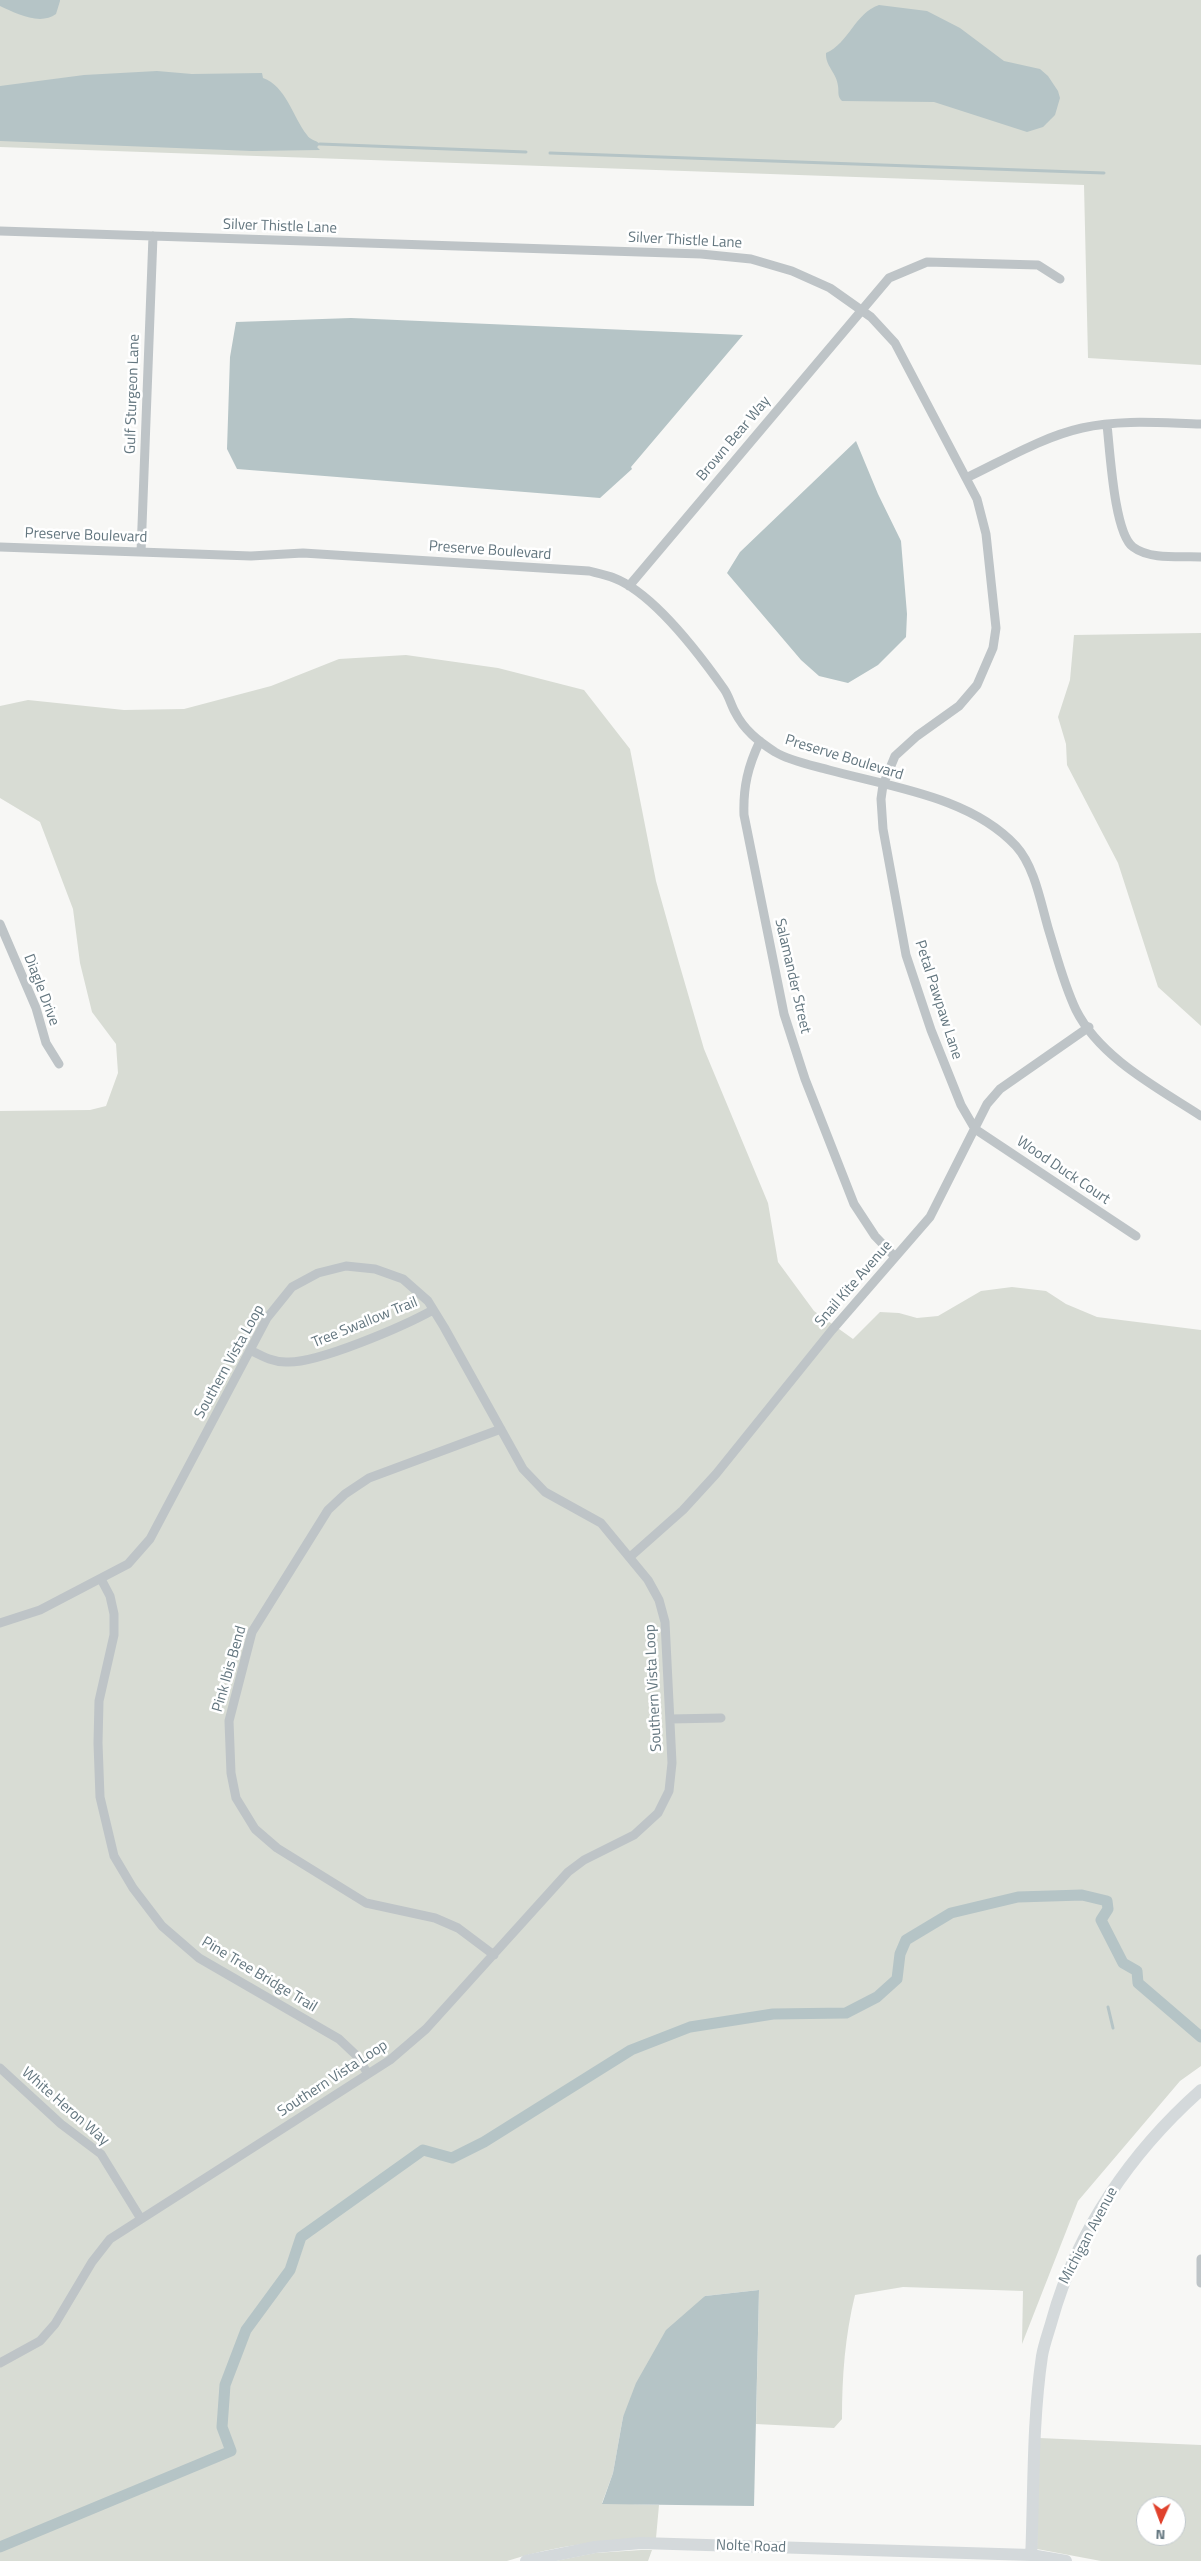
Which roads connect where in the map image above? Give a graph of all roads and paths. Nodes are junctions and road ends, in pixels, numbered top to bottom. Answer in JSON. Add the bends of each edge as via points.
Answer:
{"nodes":[{"id":1,"x":0,"y":231,"type":"edge"},
{"id":2,"x":153,"y":236,"type":"junction"},
{"id":3,"x":1060,"y":279,"type":"dead end"},
{"id":4,"x":860,"y":310,"type":"junction"},
{"id":5,"x":1201,"y":424,"type":"edge"},
{"id":6,"x":1107,"y":425,"type":"junction"},
{"id":7,"x":966,"y":478,"type":"junction"},
{"id":8,"x":0,"y":547,"type":"edge"},
{"id":9,"x":141,"y":552,"type":"junction"},
{"id":10,"x":1201,"y":557,"type":"edge"},
{"id":11,"x":629,"y":586,"type":"junction"},
{"id":12,"x":760,"y":741,"type":"junction"},
{"id":13,"x":883,"y":785,"type":"junction"},
{"id":14,"x":0,"y":924,"type":"edge"},
{"id":15,"x":1089,"y":1027,"type":"junction"},
{"id":16,"x":59,"y":1064,"type":"dead end"},
{"id":17,"x":1201,"y":1116,"type":"edge"},
{"id":18,"x":975,"y":1129,"type":"junction"},
{"id":19,"x":1136,"y":1236,"type":"dead end"},
{"id":20,"x":895,"y":1257,"type":"junction"},
{"id":21,"x":433,"y":1310,"type":"junction"},
{"id":22,"x":250,"y":1350,"type":"junction"},
{"id":23,"x":501,"y":1429,"type":"junction"},
{"id":24,"x":630,"y":1558,"type":"junction"},
{"id":25,"x":102,"y":1579,"type":"junction"},
{"id":26,"x":0,"y":1623,"type":"edge"},
{"id":27,"x":720,"y":1718,"type":"dead end"},
{"id":28,"x":670,"y":1719,"type":"junction"},
{"id":29,"x":494,"y":1955,"type":"junction"},
{"id":30,"x":0,"y":2068,"type":"edge"},
{"id":31,"x":368,"y":2074,"type":"junction"},
{"id":32,"x":1201,"y":2090,"type":"edge"},
{"id":33,"x":141,"y":2219,"type":"junction"},
{"id":34,"x":1201,"y":2259,"type":"edge"},
{"id":35,"x":1201,"y":2282,"type":"edge"},
{"id":36,"x":0,"y":2363,"type":"edge"},
{"id":37,"x":1031,"y":2558,"type":"edge"},
{"id":38,"x":526,"y":2561,"type":"edge"},
{"id":39,"x":1066,"y":2561,"type":"edge"}],
"edges":[{"from":1,"to":2,"type":"street","name":"Silver Thistle Lane"},
{"from":2,"to":4,"type":"street","name":"Silver Thistle Lane","via":[[743,258],[792,271],[830,288]]},
{"from":2,"to":9,"type":"street","name":"Gulf Sturgeon Lane"},
{"from":3,"to":4,"type":"street","name":"Brown Bear Way","via":[[1038,265],[927,262],[889,278]]},
{"from":4,"to":7,"type":"street","name":"Silver Thistle Lane","via":[[895,343]]},
{"from":4,"to":11,"type":"street","name":"Brown Bear Way"},
{"from":5,"to":6,"type":"street","via":[[1143,422]]},
{"from":6,"to":7,"type":"street","via":[[1083,427],[1052,437]]},
{"from":6,"to":10,"type":"street","via":[[1124,537],[1134,548],[1153,554]]},
{"from":7,"to":13,"type":"street","name":"Silver Thistle Lane","via":[[977,499],[986,534],[996,628],[993,648],[977,686],[959,706],[895,756]]},
{"from":8,"to":9,"type":"street","name":"Preserve Boulevard"},
{"from":9,"to":11,"type":"street","name":"Preserve Boulevard","via":[[251,556],[303,553],[589,571]]},
{"from":11,"to":12,"type":"street","name":"Preserve Boulevard","via":[[666,617],[725,690],[749,734]]},
{"from":12,"to":13,"type":"street","name":"Preserve Boulevard","via":[[777,753],[800,762]]},
{"from":12,"to":20,"type":"street","name":"Salamander Street","via":[[750,762],[743,793],[744,814],[784,1014],[805,1079],[854,1204],[875,1236]]},
{"from":13,"to":15,"type":"street","name":"Preserve Boulevard","via":[[956,804],[980,815],[1018,848],[1029,867],[1066,984],[1077,1011]]},
{"from":13,"to":18,"type":"street","name":"Petal Pawpaw Lane","via":[[883,830],[906,955],[931,1030],[961,1105]]},
{"from":14,"to":16,"type":"street","name":"Diagle Drive","via":[[36,1008],[46,1043]]},
{"from":15,"to":17,"type":"street","name":"Preserve Boulevard","via":[[1106,1050],[1139,1076]]},
{"from":15,"to":18,"type":"street","name":"Snail Kite Avenue","via":[[1000,1089],[987,1104]]},
{"from":18,"to":19,"type":"street","name":"Wood Duck Court"},
{"from":18,"to":20,"type":"street","name":"Snail Kite Avenue","via":[[930,1217]]},
{"from":20,"to":24,"type":"street","name":"Snail Kite Avenue","via":[[709,1481],[683,1510]]},
{"from":21,"to":22,"type":"street","name":"Tree Swallow Trail","via":[[414,1321],[316,1358],[288,1363],[272,1361]]},
{"from":21,"to":22,"type":"street","name":"Southern Vista Loop","via":[[428,1301],[403,1279],[375,1269],[346,1266],[318,1273],[292,1287],[267,1318]]},
{"from":21,"to":23,"type":"street","name":"Southern Vista Loop"},
{"from":22,"to":25,"type":"street","name":"Southern Vista Loop","via":[[150,1540],[128,1564]]},
{"from":23,"to":24,"type":"street","name":"Southern Vista Loop","via":[[524,1469],[545,1492],[601,1523]]},
{"from":23,"to":29,"type":"street","name":"Pink Ibis Bend","via":[[369,1478],[328,1510],[252,1632],[229,1722],[231,1773],[236,1798],[255,1829],[277,1848],[366,1903],[435,1918],[458,1928]]},
{"from":24,"to":28,"type":"street","name":"Southern Vista Loop","via":[[659,1600],[665,1622]]},
{"from":25,"to":26,"type":"street","name":"Southern Vista Loop","via":[[40,1610]]},
{"from":25,"to":31,"type":"street","name":"Pine Tree Bridge Trail","via":[[114,1614],[114,1635],[99,1701],[100,1797],[114,1856],[162,1926],[199,1958],[339,2039],[357,2056]]},
{"from":27,"to":28,"type":"street"},
{"from":28,"to":29,"type":"street","name":"Southern Vista Loop","via":[[672,1763],[669,1791],[658,1813],[634,1835],[584,1860],[568,1872]]},
{"from":29,"to":31,"type":"street","name":"Southern Vista Loop","via":[[426,2029]]},
{"from":30,"to":33,"type":"street","name":"White Heron Way","via":[[61,2124],[101,2154]]},
{"from":31,"to":33,"type":"street","name":"Southern Vista Loop"},
{"from":32,"to":37,"type":"street","name":"Michigan Avenue","via":[[1154,2135],[1122,2176],[1086,2236],[1060,2289],[1041,2363],[1034,2435]]},
{"from":33,"to":36,"type":"street","name":"Southern Vista Loop","via":[[110,2239],[92,2262],[55,2324],[40,2341]]},
{"from":34,"to":35,"type":"street"},
{"from":37,"to":38,"type":"street","name":"Nolte Road","via":[[641,2544],[595,2547]]},
{"from":37,"to":39,"type":"street","name":"Nolte Road"}]}
